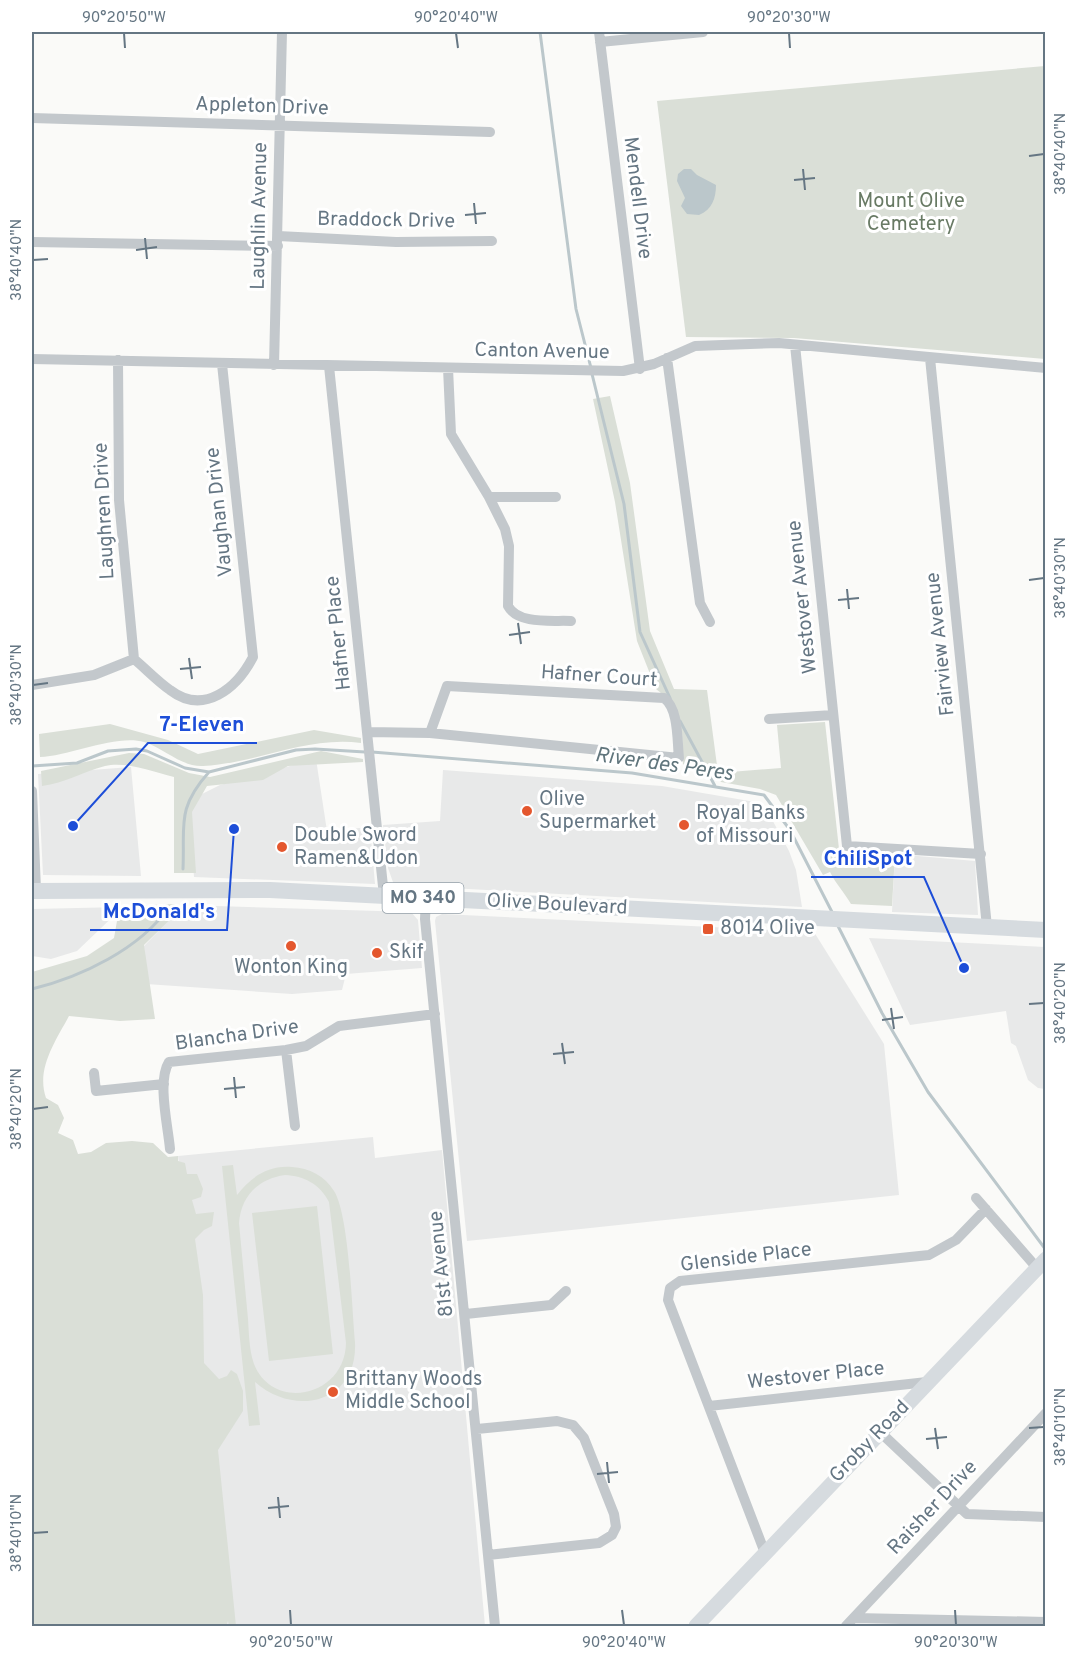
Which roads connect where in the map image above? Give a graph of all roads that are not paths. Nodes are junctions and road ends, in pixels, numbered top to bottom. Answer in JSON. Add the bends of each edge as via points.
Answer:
{"nodes":[{"id":1,"x":282,"y":32,"type":"edge"},
{"id":2,"x":703,"y":32,"type":"edge"},
{"id":3,"x":599,"y":37,"type":"edge"},
{"id":4,"x":32,"y":118,"type":"edge"},
{"id":5,"x":279,"y":125,"type":"junction"},
{"id":6,"x":490,"y":132,"type":"dead end"},
{"id":7,"x":278,"y":241,"type":"junction"},
{"id":8,"x":492,"y":241,"type":"dead end"},
{"id":9,"x":32,"y":242,"type":"edge"},
{"id":10,"x":795,"y":345,"type":"junction"},
{"id":11,"x":32,"y":358,"type":"edge"},
{"id":12,"x":668,"y":358,"type":"junction"},
{"id":13,"x":930,"y":358,"type":"junction"},
{"id":14,"x":118,"y":360,"type":"junction"},
{"id":15,"x":222,"y":364,"type":"junction"},
{"id":16,"x":274,"y":365,"type":"junction"},
{"id":17,"x":329,"y":366,"type":"junction"},
{"id":18,"x":448,"y":368,"type":"junction"},
{"id":19,"x":1046,"y":368,"type":"edge"},
{"id":20,"x":640,"y":369,"type":"junction"},
{"id":21,"x":489,"y":497,"type":"junction"},
{"id":22,"x":556,"y":497,"type":"dead end"},
{"id":23,"x":572,"y":621,"type":"dead end"},
{"id":24,"x":710,"y":622,"type":"dead end"},
{"id":25,"x":134,"y":658,"type":"junction"},
{"id":26,"x":32,"y":686,"type":"edge"},
{"id":27,"x":833,"y":715,"type":"junction"},
{"id":28,"x":769,"y":719,"type":"dead end"},
{"id":29,"x":430,"y":733,"type":"junction"},
{"id":30,"x":368,"y":735,"type":"junction"},
{"id":31,"x":32,"y":791,"type":"edge"},
{"id":32,"x":981,"y":854,"type":"junction"},
{"id":33,"x":34,"y":890,"type":"edge"},
{"id":34,"x":384,"y":896,"type":"junction"},
{"id":35,"x":426,"y":898,"type":"junction"},
{"id":36,"x":987,"y":927,"type":"junction"},
{"id":37,"x":1046,"y":930,"type":"edge"},
{"id":38,"x":435,"y":1014,"type":"junction"},
{"id":39,"x":286,"y":1050,"type":"junction"},
{"id":40,"x":94,"y":1073,"type":"dead end"},
{"id":41,"x":164,"y":1084,"type":"junction"},
{"id":42,"x":295,"y":1126,"type":"dead end"},
{"id":43,"x":170,"y":1149,"type":"dead end"},
{"id":44,"x":976,"y":1198,"type":"dead end"},
{"id":45,"x":986,"y":1209,"type":"junction"},
{"id":46,"x":1041,"y":1263,"type":"edge"},
{"id":47,"x":566,"y":1292,"type":"dead end"},
{"id":48,"x":466,"y":1314,"type":"junction"},
{"id":49,"x":927,"y":1382,"type":"junction"},
{"id":50,"x":709,"y":1406,"type":"junction"},
{"id":51,"x":1046,"y":1413,"type":"edge"},
{"id":52,"x":477,"y":1428,"type":"junction"},
{"id":53,"x":880,"y":1432,"type":"junction"},
{"id":54,"x":958,"y":1508,"type":"junction"},
{"id":55,"x":1046,"y":1517,"type":"edge"},
{"id":56,"x":765,"y":1553,"type":"junction"},
{"id":57,"x":488,"y":1554,"type":"junction"},
{"id":58,"x":855,"y":1618,"type":"junction"},
{"id":59,"x":1046,"y":1622,"type":"edge"},
{"id":60,"x":495,"y":1626,"type":"edge"},
{"id":61,"x":696,"y":1626,"type":"edge"},
{"id":62,"x":846,"y":1626,"type":"edge"}],
"edges":[{"from":1,"to":5,"type":"street","name":"Laughlin Avenue"},
{"from":2,"to":3,"type":"street"},
{"from":3,"to":20,"type":"street","name":"Mendell Drive"},
{"from":4,"to":5,"type":"street","name":"Appleton Drive"},
{"from":5,"to":6,"type":"street","name":"Appleton Drive"},
{"from":5,"to":7,"type":"street","name":"Laughlin Avenue"},
{"from":7,"to":8,"type":"street","name":"Braddock Drive"},
{"from":7,"to":9,"type":"street","name":"Braddock Drive"},
{"from":7,"to":16,"type":"street","name":"Laughlin Avenue"},
{"from":10,"to":12,"type":"street","name":"Canton Avenue","via":[[695,346]]},
{"from":10,"to":13,"type":"street","name":"Canton Avenue"},
{"from":10,"to":27,"type":"street","name":"Westover Avenue"},
{"from":11,"to":14,"type":"street","name":"Canton Avenue"},
{"from":12,"to":20,"type":"street","name":"Canton Avenue"},
{"from":12,"to":24,"type":"street","via":[[700,603]]},
{"from":13,"to":19,"type":"street","name":"Canton Avenue"},
{"from":13,"to":32,"type":"street","name":"Fairview Avenue"},
{"from":14,"to":15,"type":"street","name":"Canton Avenue"},
{"from":14,"to":25,"type":"street","name":"Laughren Drive","via":[[118,500]]},
{"from":15,"to":16,"type":"street","name":"Canton Avenue"},
{"from":15,"to":25,"type":"street","name":"Vaughan Drive","via":[[253,657],[231,689],[206,699],[190,699],[170,690]]},
{"from":16,"to":17,"type":"street","name":"Canton Avenue"},
{"from":17,"to":18,"type":"street","name":"Canton Avenue"},
{"from":17,"to":30,"type":"street","name":"Hafner Place"},
{"from":18,"to":20,"type":"street","name":"Canton Avenue"},
{"from":18,"to":21,"type":"street","via":[[451,434]]},
{"from":21,"to":22,"type":"street"},
{"from":21,"to":23,"type":"street","via":[[509,546],[507,616]]},
{"from":25,"to":26,"type":"street","via":[[94,675]]},
{"from":27,"to":28,"type":"street"},
{"from":27,"to":32,"type":"street","name":"Westover Avenue","via":[[847,846]]},
{"from":29,"to":29,"type":"street","name":"Hafner Court","via":[[447,686],[664,698],[674,714],[680,758]]},
{"from":29,"to":30,"type":"street","name":"Hafner Court"},
{"from":30,"to":34,"type":"street","name":"Hafner Place"},
{"from":31,"to":33,"type":"street"},
{"from":32,"to":36,"type":"street","name":"Fairview Avenue"},
{"from":33,"to":34,"type":"main road","name":"Olive Boulevard","number":"MO 340","via":[[244,889]]},
{"from":34,"to":35,"type":"main road","name":"Olive Boulevard","number":"MO 340"},
{"from":35,"to":36,"type":"main road","name":"Olive Boulevard","number":"MO 340"},
{"from":35,"to":38,"type":"street","name":"81st Avenue"},
{"from":36,"to":37,"type":"main road","name":"Olive Boulevard","number":"MO 340"},
{"from":38,"to":39,"type":"street","name":"Blancha Drive","via":[[339,1026],[306,1046]]},
{"from":38,"to":48,"type":"street","name":"81st Avenue"},
{"from":39,"to":41,"type":"street","name":"Blancha Drive","via":[[169,1062],[164,1070]]},
{"from":39,"to":42,"type":"street"},
{"from":40,"to":41,"type":"street","via":[[96,1091]]},
{"from":41,"to":43,"type":"street"},
{"from":44,"to":45,"type":"street"},
{"from":45,"to":46,"type":"street"},
{"from":45,"to":50,"type":"street","name":"Glenside Place","via":[[956,1240],[929,1255],[665,1285]]},
{"from":46,"to":49,"type":"street","name":"Groby Road"},
{"from":47,"to":48,"type":"street","via":[[552,1305]]},
{"from":48,"to":52,"type":"street","name":"81st Avenue"},
{"from":49,"to":50,"type":"street","name":"Westover Place"},
{"from":49,"to":53,"type":"street","name":"Groby Road"},
{"from":50,"to":56,"type":"street","name":"Glenside Place"},
{"from":51,"to":54,"type":"street","name":"Raisher Drive"},
{"from":52,"to":57,"type":"street","name":"81st Avenue"},
{"from":52,"to":57,"type":"street","via":[[557,1421],[573,1425],[585,1438],[616,1521],[612,1535],[599,1543]]},
{"from":53,"to":54,"type":"street"},
{"from":53,"to":56,"type":"street","name":"Groby Road"},
{"from":54,"to":55,"type":"street","via":[[967,1514]]},
{"from":54,"to":58,"type":"street","name":"Raisher Drive"},
{"from":56,"to":61,"type":"street","name":"Groby Road"},
{"from":57,"to":60,"type":"street","name":"81st Avenue"},
{"from":58,"to":59,"type":"street"},
{"from":58,"to":62,"type":"street","name":"Raisher Drive"}]}
